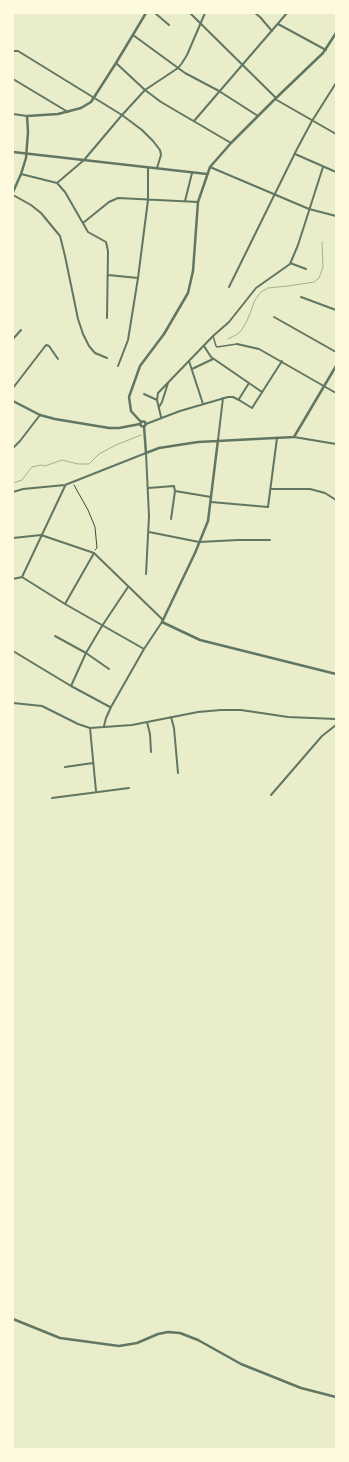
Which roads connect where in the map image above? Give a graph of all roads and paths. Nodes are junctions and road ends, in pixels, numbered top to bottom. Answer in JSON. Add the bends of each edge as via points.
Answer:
{"nodes":[{"id":1,"x":146,"y":13,"type":"edge"},
{"id":2,"x":155,"y":13,"type":"edge"},
{"id":3,"x":190,"y":13,"type":"edge"},
{"id":4,"x":205,"y":13,"type":"edge"},
{"id":5,"x":255,"y":13,"type":"edge"},
{"id":6,"x":287,"y":13,"type":"edge"},
{"id":7,"x":201,"y":23,"type":"junction"},
{"id":8,"x":278,"y":24,"type":"junction"},
{"id":9,"x":169,"y":25,"type":"dead end"},
{"id":10,"x":272,"y":31,"type":"junction"},
{"id":11,"x":336,"y":33,"type":"edge"},
{"id":12,"x":133,"y":35,"type":"junction"},
{"id":13,"x":326,"y":50,"type":"junction"},
{"id":14,"x":13,"y":51,"type":"edge"},
{"id":15,"x":116,"y":63,"type":"junction"},
{"id":16,"x":242,"y":65,"type":"junction"},
{"id":17,"x":178,"y":68,"type":"junction"},
{"id":18,"x":13,"y":78,"type":"edge"},
{"id":19,"x":336,"y":84,"type":"edge"},
{"id":20,"x":145,"y":90,"type":"junction"},
{"id":21,"x":219,"y":91,"type":"junction"},
{"id":22,"x":275,"y":98,"type":"junction"},
{"id":23,"x":94,"y":99,"type":"junction"},
{"id":24,"x":68,"y":112,"type":"junction"},
{"id":25,"x":13,"y":114,"type":"edge"},
{"id":26,"x":122,"y":115,"type":"junction"},
{"id":27,"x":27,"y":116,"type":"junction"},
{"id":28,"x":258,"y":116,"type":"junction"},
{"id":29,"x":194,"y":121,"type":"junction"},
{"id":30,"x":312,"y":121,"type":"junction"},
{"id":31,"x":336,"y":134,"type":"edge"},
{"id":32,"x":231,"y":143,"type":"junction"},
{"id":33,"x":13,"y":152,"type":"edge"},
{"id":34,"x":27,"y":154,"type":"junction"},
{"id":35,"x":295,"y":154,"type":"junction"},
{"id":36,"x":84,"y":160,"type":"junction"},
{"id":37,"x":210,"y":167,"type":"junction"},
{"id":38,"x":323,"y":167,"type":"junction"},
{"id":39,"x":148,"y":168,"type":"junction"},
{"id":40,"x":157,"y":168,"type":"junction"},
{"id":41,"x":192,"y":172,"type":"junction"},
{"id":42,"x":336,"y":172,"type":"edge"},
{"id":43,"x":22,"y":174,"type":"junction"},
{"id":44,"x":207,"y":174,"type":"junction"},
{"id":45,"x":57,"y":183,"type":"junction"},
{"id":46,"x":13,"y":192,"type":"edge"},
{"id":47,"x":274,"y":194,"type":"junction"},
{"id":48,"x":13,"y":195,"type":"edge"},
{"id":49,"x":148,"y":200,"type":"junction"},
{"id":50,"x":185,"y":201,"type":"junction"},
{"id":51,"x":198,"y":202,"type":"junction"},
{"id":52,"x":309,"y":209,"type":"junction"},
{"id":53,"x":336,"y":216,"type":"edge"},
{"id":54,"x":83,"y":223,"type":"junction"},
{"id":55,"x":290,"y":263,"type":"junction"},
{"id":56,"x":306,"y":269,"type":"dead end"},
{"id":57,"x":108,"y":275,"type":"junction"},
{"id":58,"x":138,"y":278,"type":"junction"},
{"id":59,"x":229,"y":287,"type":"dead end"},
{"id":60,"x":301,"y":297,"type":"dead end"},
{"id":61,"x":336,"y":310,"type":"edge"},
{"id":62,"x":274,"y":317,"type":"dead end"},
{"id":63,"x":108,"y":318,"type":"dead end"},
{"id":64,"x":21,"y":330,"type":"dead end"},
{"id":65,"x":213,"y":336,"type":"junction"},
{"id":66,"x":13,"y":339,"type":"edge"},
{"id":67,"x":237,"y":344,"type":"joint"},
{"id":68,"x":204,"y":346,"type":"junction"},
{"id":69,"x":336,"y":352,"type":"edge"},
{"id":70,"x":107,"y":358,"type":"dead end"},
{"id":71,"x":58,"y":359,"type":"dead end"},
{"id":72,"x":214,"y":359,"type":"junction"},
{"id":73,"x":189,"y":361,"type":"junction"},
{"id":74,"x":282,"y":361,"type":"junction"},
{"id":75,"x":118,"y":366,"type":"dead end"},
{"id":76,"x":336,"y":366,"type":"edge"},
{"id":77,"x":192,"y":369,"type":"junction"},
{"id":78,"x":168,"y":382,"type":"junction"},
{"id":79,"x":249,"y":383,"type":"junction"},
{"id":80,"x":324,"y":386,"type":"junction"},
{"id":81,"x":13,"y":388,"type":"edge"},
{"id":82,"x":262,"y":392,"type":"junction"},
{"id":83,"x":336,"y":393,"type":"edge"},
{"id":84,"x":144,"y":394,"type":"dead end"},
{"id":85,"x":222,"y":398,"type":"junction"},
{"id":86,"x":157,"y":400,"type":"junction"},
{"id":87,"x":239,"y":400,"type":"junction"},
{"id":88,"x":13,"y":401,"type":"edge"},
{"id":89,"x":203,"y":404,"type":"junction"},
{"id":90,"x":159,"y":407,"type":"junction"},
{"id":91,"x":40,"y":415,"type":"junction"},
{"id":92,"x":161,"y":417,"type":"junction"},
{"id":93,"x":141,"y":423,"type":"junction"},
{"id":94,"x":145,"y":425,"type":"junction"},
{"id":95,"x":294,"y":437,"type":"junction"},
{"id":96,"x":277,"y":438,"type":"junction"},
{"id":97,"x":218,"y":440,"type":"junction"},
{"id":98,"x":336,"y":444,"type":"edge"},
{"id":99,"x":13,"y":448,"type":"edge"},
{"id":100,"x":146,"y":453,"type":"junction"},
{"id":101,"x":73,"y":483,"type":"junction"},
{"id":102,"x":65,"y":486,"type":"junction"},
{"id":103,"x":148,"y":488,"type":"junction"},
{"id":104,"x":271,"y":489,"type":"junction"},
{"id":105,"x":175,"y":491,"type":"junction"},
{"id":106,"x":13,"y":492,"type":"edge"},
{"id":107,"x":211,"y":496,"type":"junction"},
{"id":108,"x":336,"y":500,"type":"edge"},
{"id":109,"x":210,"y":502,"type":"junction"},
{"id":110,"x":172,"y":519,"type":"dead end"},
{"id":111,"x":149,"y":532,"type":"junction"},
{"id":112,"x":41,"y":535,"type":"junction"},
{"id":113,"x":13,"y":538,"type":"edge"},
{"id":114,"x":270,"y":540,"type":"dead end"},
{"id":115,"x":199,"y":542,"type":"junction"},
{"id":116,"x":94,"y":553,"type":"junction"},
{"id":117,"x":146,"y":574,"type":"dead end"},
{"id":118,"x":22,"y":577,"type":"junction"},
{"id":119,"x":13,"y":579,"type":"edge"},
{"id":120,"x":128,"y":587,"type":"junction"},
{"id":121,"x":65,"y":604,"type":"junction"},
{"id":122,"x":162,"y":621,"type":"junction"},
{"id":123,"x":102,"y":626,"type":"junction"},
{"id":124,"x":55,"y":636,"type":"dead end"},
{"id":125,"x":144,"y":649,"type":"junction"},
{"id":126,"x":13,"y":651,"type":"edge"},
{"id":127,"x":86,"y":653,"type":"junction"},
{"id":128,"x":109,"y":669,"type":"dead end"},
{"id":129,"x":336,"y":674,"type":"edge"},
{"id":130,"x":71,"y":686,"type":"junction"},
{"id":131,"x":13,"y":703,"type":"edge"},
{"id":132,"x":111,"y":707,"type":"junction"},
{"id":133,"x":171,"y":717,"type":"junction"},
{"id":134,"x":336,"y":719,"type":"edge"},
{"id":135,"x":146,"y":722,"type":"junction"},
{"id":136,"x":336,"y":725,"type":"edge"},
{"id":137,"x":104,"y":726,"type":"junction"},
{"id":138,"x":90,"y":728,"type":"junction"},
{"id":139,"x":151,"y":752,"type":"dead end"},
{"id":140,"x":93,"y":763,"type":"junction"},
{"id":141,"x":65,"y":767,"type":"dead end"},
{"id":142,"x":178,"y":772,"type":"dead end"},
{"id":143,"x":128,"y":788,"type":"dead end"},
{"id":144,"x":96,"y":791,"type":"junction"},
{"id":145,"x":271,"y":795,"type":"dead end"},
{"id":146,"x":52,"y":798,"type":"dead end"},
{"id":147,"x":13,"y":1318,"type":"edge"},
{"id":148,"x":336,"y":1397,"type":"edge"}],
"edges":[{"from":1,"to":12,"type":"street"},
{"from":2,"to":9,"type":"street"},
{"from":3,"to":7,"type":"street"},
{"from":4,"to":7,"type":"street"},
{"from":5,"to":10,"type":"street"},
{"from":6,"to":8,"type":"street"},
{"from":7,"to":16,"type":"street"},
{"from":7,"to":17,"type":"street","via":[[187,56]]},
{"from":8,"to":10,"type":"street"},
{"from":8,"to":13,"type":"street"},
{"from":10,"to":16,"type":"street"},
{"from":11,"to":13,"type":"street"},
{"from":12,"to":15,"type":"street"},
{"from":12,"to":17,"type":"street"},
{"from":13,"to":22,"type":"street"},
{"from":14,"to":23,"type":"street","via":[[18,51]]},
{"from":15,"to":20,"type":"street"},
{"from":15,"to":23,"type":"street"},
{"from":16,"to":21,"type":"street"},
{"from":16,"to":22,"type":"street"},
{"from":17,"to":20,"type":"street"},
{"from":17,"to":21,"type":"street"},
{"from":18,"to":24,"type":"street"},
{"from":19,"to":30,"type":"street"},
{"from":20,"to":26,"type":"street"},
{"from":20,"to":29,"type":"street"},
{"from":21,"to":28,"type":"street"},
{"from":21,"to":29,"type":"street"},
{"from":22,"to":28,"type":"street"},
{"from":22,"to":30,"type":"street"},
{"from":23,"to":24,"type":"street","via":[[83,107]]},
{"from":23,"to":26,"type":"street"},
{"from":24,"to":27,"type":"street"},
{"from":25,"to":27,"type":"street"},
{"from":26,"to":36,"type":"street"},
{"from":26,"to":40,"type":"street","via":[[157,145],[161,153]]},
{"from":27,"to":34,"type":"street"},
{"from":28,"to":32,"type":"street"},
{"from":29,"to":32,"type":"street"},
{"from":30,"to":31,"type":"street"},
{"from":30,"to":35,"type":"street"},
{"from":32,"to":37,"type":"street"},
{"from":33,"to":34,"type":"street"},
{"from":34,"to":36,"type":"street"},
{"from":34,"to":43,"type":"street"},
{"from":35,"to":38,"type":"street"},
{"from":35,"to":47,"type":"street"},
{"from":36,"to":39,"type":"street"},
{"from":36,"to":45,"type":"street"},
{"from":37,"to":44,"type":"street"},
{"from":37,"to":47,"type":"street"},
{"from":38,"to":42,"type":"street"},
{"from":38,"to":52,"type":"street"},
{"from":39,"to":40,"type":"street"},
{"from":39,"to":49,"type":"street"},
{"from":40,"to":41,"type":"street"},
{"from":41,"to":44,"type":"street"},
{"from":41,"to":50,"type":"street"},
{"from":43,"to":45,"type":"street"},
{"from":43,"to":46,"type":"street"},
{"from":44,"to":51,"type":"street"},
{"from":45,"to":54,"type":"street"},
{"from":47,"to":52,"type":"street"},
{"from":47,"to":59,"type":"street"},
{"from":48,"to":70,"type":"street","via":[[41,213],[60,236],[83,334],[95,353]]},
{"from":49,"to":50,"type":"street"},
{"from":49,"to":54,"type":"street","via":[[114,199]]},
{"from":49,"to":58,"type":"street"},
{"from":50,"to":51,"type":"street"},
{"from":51,"to":93,"type":"street","via":[[193,271],[188,293],[164,334],[140,366],[129,397],[131,411]]},
{"from":52,"to":53,"type":"street"},
{"from":52,"to":55,"type":"street"},
{"from":54,"to":57,"type":"street","via":[[88,232],[103,239],[107,244]]},
{"from":55,"to":56,"type":"street"},
{"from":55,"to":65,"type":"street","via":[[256,288],[229,322]]},
{"from":57,"to":58,"type":"street"},
{"from":57,"to":63,"type":"street"},
{"from":58,"to":75,"type":"street","via":[[128,340]]},
{"from":60,"to":61,"type":"street"},
{"from":62,"to":69,"type":"street"},
{"from":64,"to":66,"type":"street"},
{"from":65,"to":67,"type":"street","via":[[217,347]]},
{"from":65,"to":68,"type":"street"},
{"from":67,"to":74,"type":"street","via":[[259,349]]},
{"from":68,"to":72,"type":"street"},
{"from":68,"to":73,"type":"street"},
{"from":71,"to":81,"type":"street","via":[[46,345]]},
{"from":72,"to":77,"type":"street"},
{"from":72,"to":79,"type":"street"},
{"from":73,"to":77,"type":"street"},
{"from":73,"to":78,"type":"street"},
{"from":74,"to":80,"type":"street"},
{"from":74,"to":82,"type":"street"},
{"from":76,"to":80,"type":"street"},
{"from":77,"to":89,"type":"street"},
{"from":78,"to":86,"type":"street","via":[[158,393]]},
{"from":78,"to":90,"type":"street"},
{"from":79,"to":82,"type":"street"},
{"from":79,"to":87,"type":"street"},
{"from":80,"to":83,"type":"street"},
{"from":80,"to":95,"type":"street"},
{"from":82,"to":87,"type":"street","via":[[252,408]]},
{"from":84,"to":86,"type":"street"},
{"from":85,"to":87,"type":"street","via":[[231,396]]},
{"from":85,"to":89,"type":"street"},
{"from":85,"to":97,"type":"street"},
{"from":86,"to":90,"type":"street"},
{"from":88,"to":91,"type":"street"},
{"from":89,"to":92,"type":"street"},
{"from":90,"to":92,"type":"street"},
{"from":91,"to":93,"type":"street","via":[[109,428]]},
{"from":91,"to":99,"type":"street"},
{"from":92,"to":94,"type":"street"},
{"from":93,"to":94,"type":"street"},
{"from":94,"to":100,"type":"street"},
{"from":95,"to":96,"type":"street"},
{"from":95,"to":98,"type":"street"},
{"from":96,"to":97,"type":"street"},
{"from":96,"to":104,"type":"street"},
{"from":97,"to":100,"type":"street","via":[[158,448]]},
{"from":97,"to":107,"type":"street"},
{"from":100,"to":101,"type":"street"},
{"from":100,"to":103,"type":"street"},
{"from":101,"to":102,"type":"street"},
{"from":101,"to":116,"type":"path","via":[[95,527],[97,548]]},
{"from":102,"to":106,"type":"street"},
{"from":102,"to":112,"type":"street"},
{"from":103,"to":105,"type":"street","via":[[174,486]]},
{"from":103,"to":111,"type":"street"},
{"from":104,"to":108,"type":"street","via":[[310,489],[325,493]]},
{"from":104,"to":109,"type":"street","via":[[268,507]]},
{"from":105,"to":107,"type":"street"},
{"from":105,"to":110,"type":"street"},
{"from":107,"to":109,"type":"street"},
{"from":109,"to":115,"type":"street","via":[[208,521]]},
{"from":111,"to":115,"type":"street"},
{"from":111,"to":117,"type":"street"},
{"from":112,"to":113,"type":"street"},
{"from":112,"to":116,"type":"street"},
{"from":112,"to":118,"type":"street"},
{"from":114,"to":115,"type":"street"},
{"from":115,"to":122,"type":"street"},
{"from":116,"to":120,"type":"street"},
{"from":116,"to":121,"type":"street"},
{"from":118,"to":119,"type":"street"},
{"from":118,"to":121,"type":"street"},
{"from":120,"to":122,"type":"street"},
{"from":120,"to":123,"type":"street"},
{"from":121,"to":123,"type":"street"},
{"from":122,"to":125,"type":"street"},
{"from":122,"to":129,"type":"street","via":[[200,640]]},
{"from":123,"to":125,"type":"street"},
{"from":123,"to":127,"type":"street"},
{"from":124,"to":127,"type":"street"},
{"from":125,"to":132,"type":"street"},
{"from":126,"to":130,"type":"street"},
{"from":127,"to":128,"type":"street"},
{"from":127,"to":130,"type":"street"},
{"from":130,"to":132,"type":"street"},
{"from":131,"to":138,"type":"street","via":[[42,706]]},
{"from":132,"to":137,"type":"street"},
{"from":133,"to":134,"type":"street","via":[[241,710],[288,717]]},
{"from":133,"to":135,"type":"street"},
{"from":133,"to":142,"type":"street"},
{"from":135,"to":137,"type":"street"},
{"from":135,"to":139,"type":"street"},
{"from":136,"to":145,"type":"street","via":[[322,736]]},
{"from":137,"to":138,"type":"street"},
{"from":138,"to":140,"type":"street"},
{"from":140,"to":141,"type":"street"},
{"from":140,"to":144,"type":"street"},
{"from":143,"to":144,"type":"street"},
{"from":144,"to":146,"type":"street"},
{"from":147,"to":148,"type":"street","via":[[60,1338],[119,1346],[137,1343],[158,1334],[180,1333],[241,1364],[301,1388]]}]}
